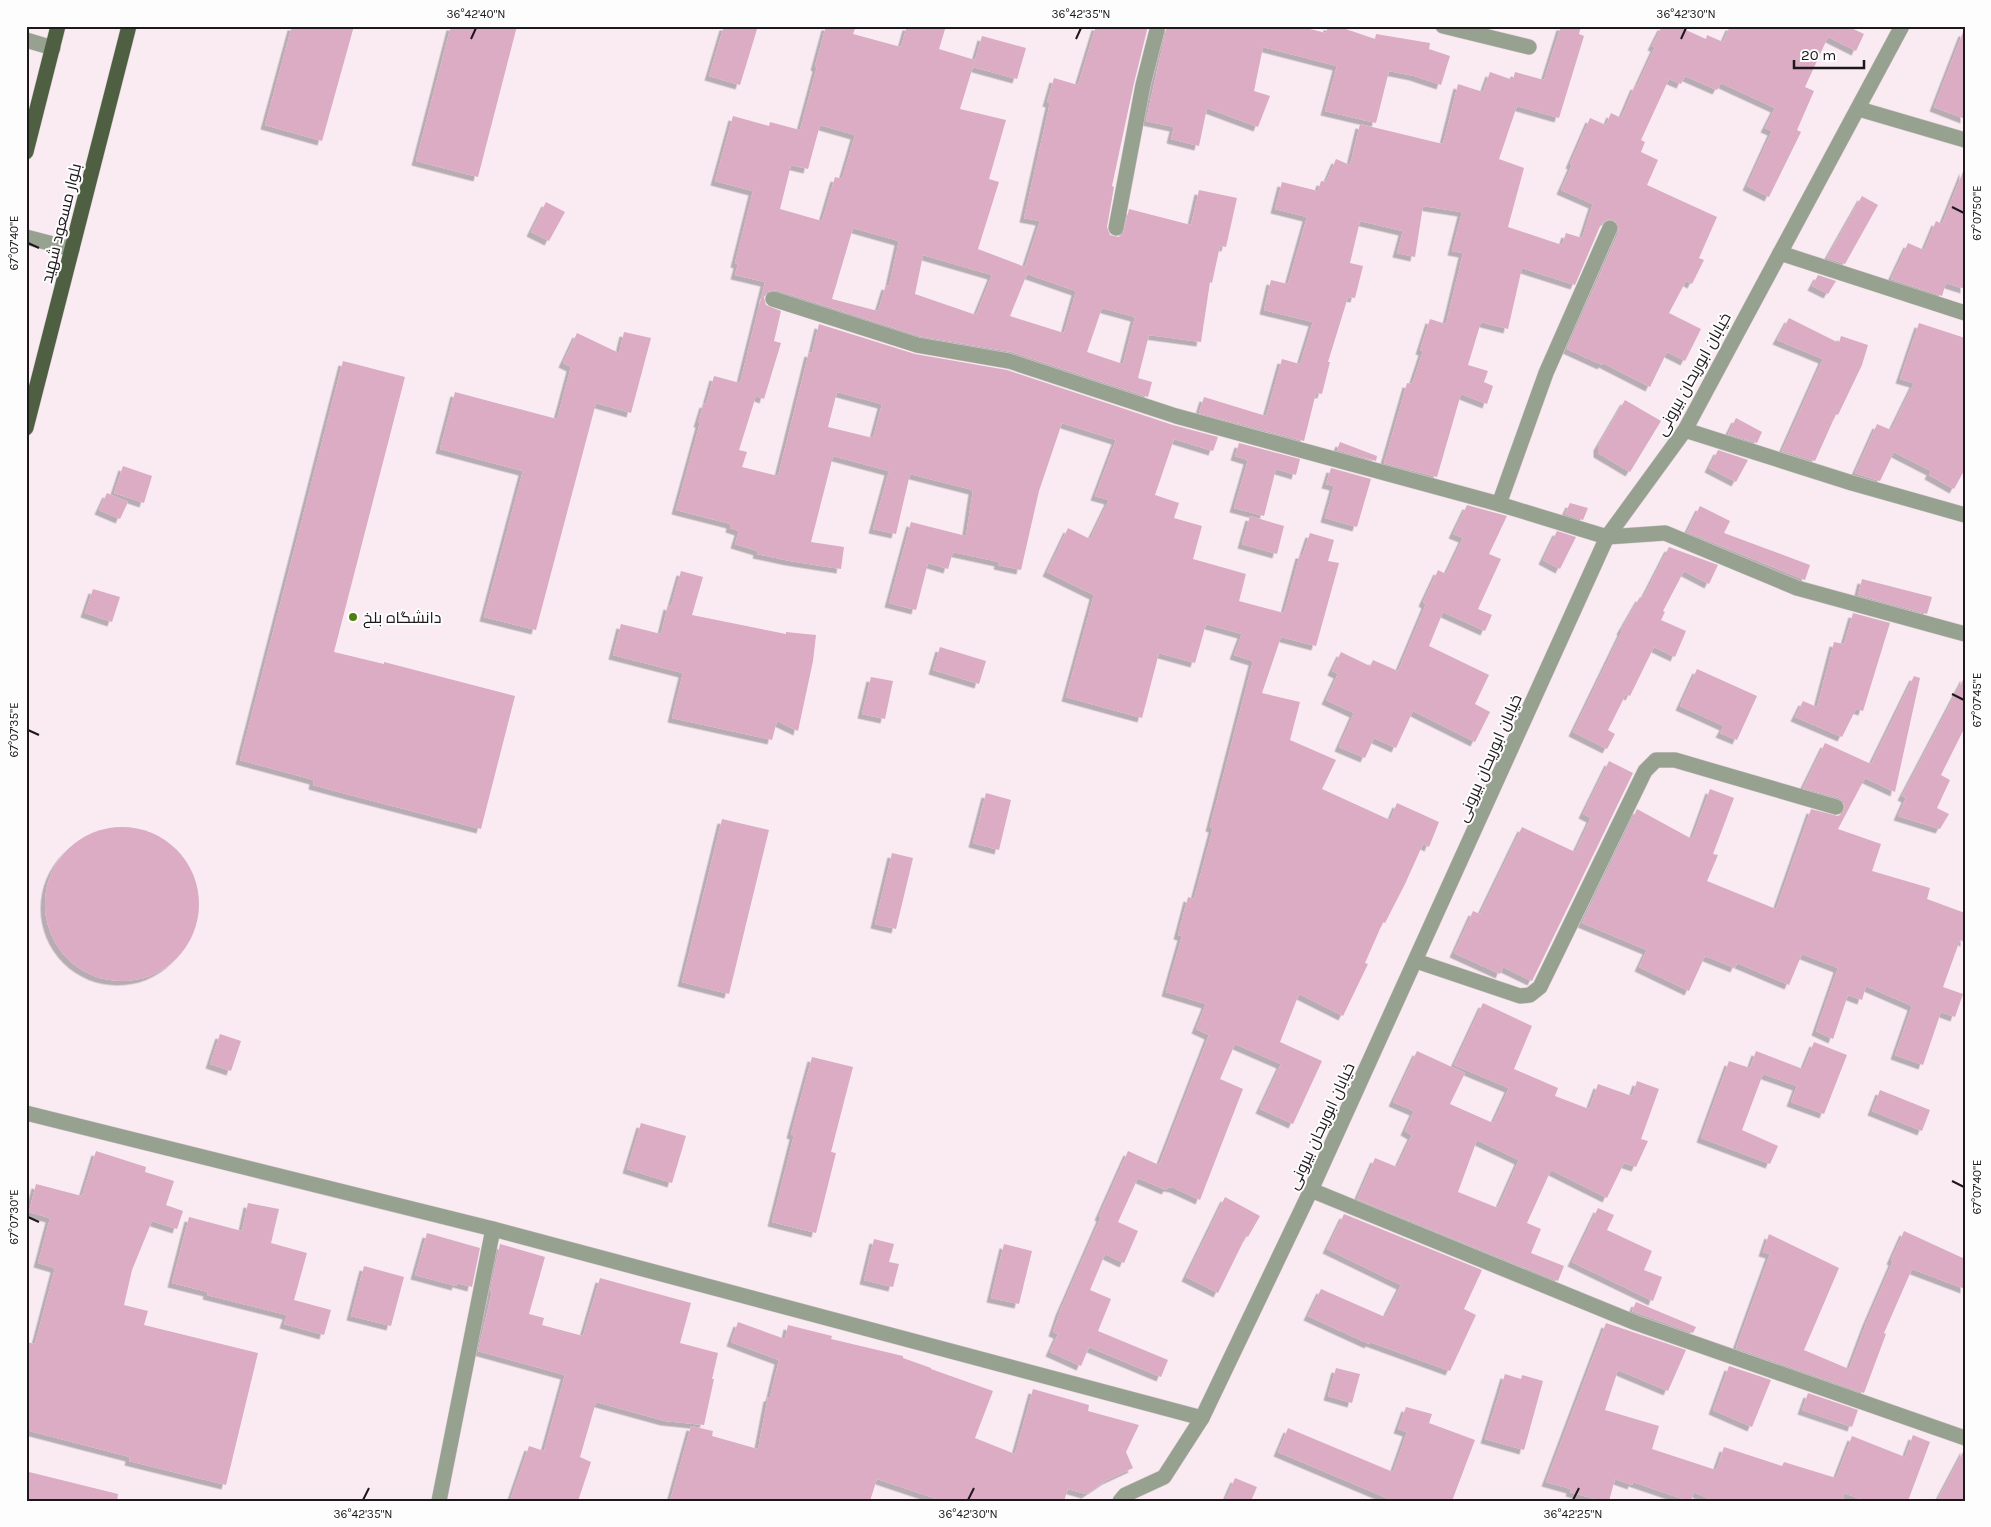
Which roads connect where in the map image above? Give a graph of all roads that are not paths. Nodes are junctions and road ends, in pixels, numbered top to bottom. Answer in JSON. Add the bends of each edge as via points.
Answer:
{"nodes":[{"id":1,"x":58,"y":26,"type":"edge"},
{"id":2,"x":129,"y":26,"type":"edge"},
{"id":3,"x":1158,"y":26,"type":"edge"},
{"id":4,"x":1442,"y":26,"type":"edge"},
{"id":5,"x":1902,"y":26,"type":"edge"},
{"id":6,"x":26,"y":40,"type":"edge"},
{"id":7,"x":1529,"y":47,"type":"dead end"},
{"id":8,"x":53,"y":48,"type":"junction"},
{"id":9,"x":1859,"y":109,"type":"junction"},
{"id":10,"x":1965,"y":140,"type":"edge"},
{"id":11,"x":26,"y":152,"type":"edge"},
{"id":12,"x":1116,"y":228,"type":"dead end"},
{"id":13,"x":1610,"y":228,"type":"dead end"},
{"id":14,"x":26,"y":237,"type":"edge"},
{"id":15,"x":72,"y":249,"type":"junction"},
{"id":16,"x":1780,"y":253,"type":"junction"},
{"id":17,"x":773,"y":300,"type":"dead end"},
{"id":18,"x":1965,"y":313,"type":"edge"},
{"id":19,"x":26,"y":428,"type":"edge"},
{"id":20,"x":1685,"y":430,"type":"junction"},
{"id":21,"x":1499,"y":504,"type":"junction"},
{"id":22,"x":1965,"y":515,"type":"edge"},
{"id":23,"x":1607,"y":537,"type":"junction"},
{"id":24,"x":1965,"y":634,"type":"edge"},
{"id":25,"x":1836,"y":807,"type":"dead end"},
{"id":26,"x":1416,"y":962,"type":"junction"},
{"id":27,"x":26,"y":1113,"type":"edge"},
{"id":28,"x":1311,"y":1190,"type":"junction"},
{"id":29,"x":493,"y":1229,"type":"junction"},
{"id":30,"x":1202,"y":1418,"type":"junction"},
{"id":31,"x":1965,"y":1438,"type":"edge"},
{"id":32,"x":1125,"y":1499,"type":"edge"},
{"id":33,"x":439,"y":1501,"type":"edge"}],
"edges":[{"from":1,"to":8,"type":"main road"},
{"from":2,"to":15,"type":"main road","name":"بلوار مسعود شهید"},
{"from":3,"to":12,"type":"street"},
{"from":4,"to":7,"type":"street"},
{"from":5,"to":9,"type":"street","name":"خیابان ابوریحان بیرونی"},
{"from":6,"to":8,"type":"street"},
{"from":8,"to":11,"type":"main road"},
{"from":9,"to":10,"type":"street"},
{"from":9,"to":16,"type":"street","name":"خیابان ابوریحان بیرونی"},
{"from":13,"to":21,"type":"street","via":[[1546,374]]},
{"from":14,"to":15,"type":"street"},
{"from":15,"to":19,"type":"main road","name":"بلوار مسعود شهید"},
{"from":16,"to":18,"type":"street"},
{"from":16,"to":20,"type":"street","name":"خیابان ابوریحان بیرونی"},
{"from":17,"to":21,"type":"street","via":[[917,345],[1009,361],[1176,416]]},
{"from":20,"to":22,"type":"street"},
{"from":20,"to":23,"type":"street","name":"خیابان ابوریحان بیرونی"},
{"from":21,"to":23,"type":"street"},
{"from":23,"to":24,"type":"street","via":[[1665,533],[1797,588]]},
{"from":23,"to":26,"type":"street","name":"خیابان ابوریحان بیرونی"},
{"from":25,"to":26,"type":"street","via":[[1675,760],[1656,760],[1645,771],[1540,987],[1530,995],[1520,996]]},
{"from":26,"to":28,"type":"street","name":"خیابان ابوریحان بیرونی"},
{"from":27,"to":29,"type":"street"},
{"from":28,"to":30,"type":"street","name":"خیابان ابوریحان بیرونی"},
{"from":28,"to":31,"type":"street","via":[[1636,1323]]},
{"from":29,"to":30,"type":"street"},
{"from":29,"to":33,"type":"street"},
{"from":30,"to":32,"type":"street","name":"خیابان ابوریحان بیرونی","via":[[1164,1477]]}]}
